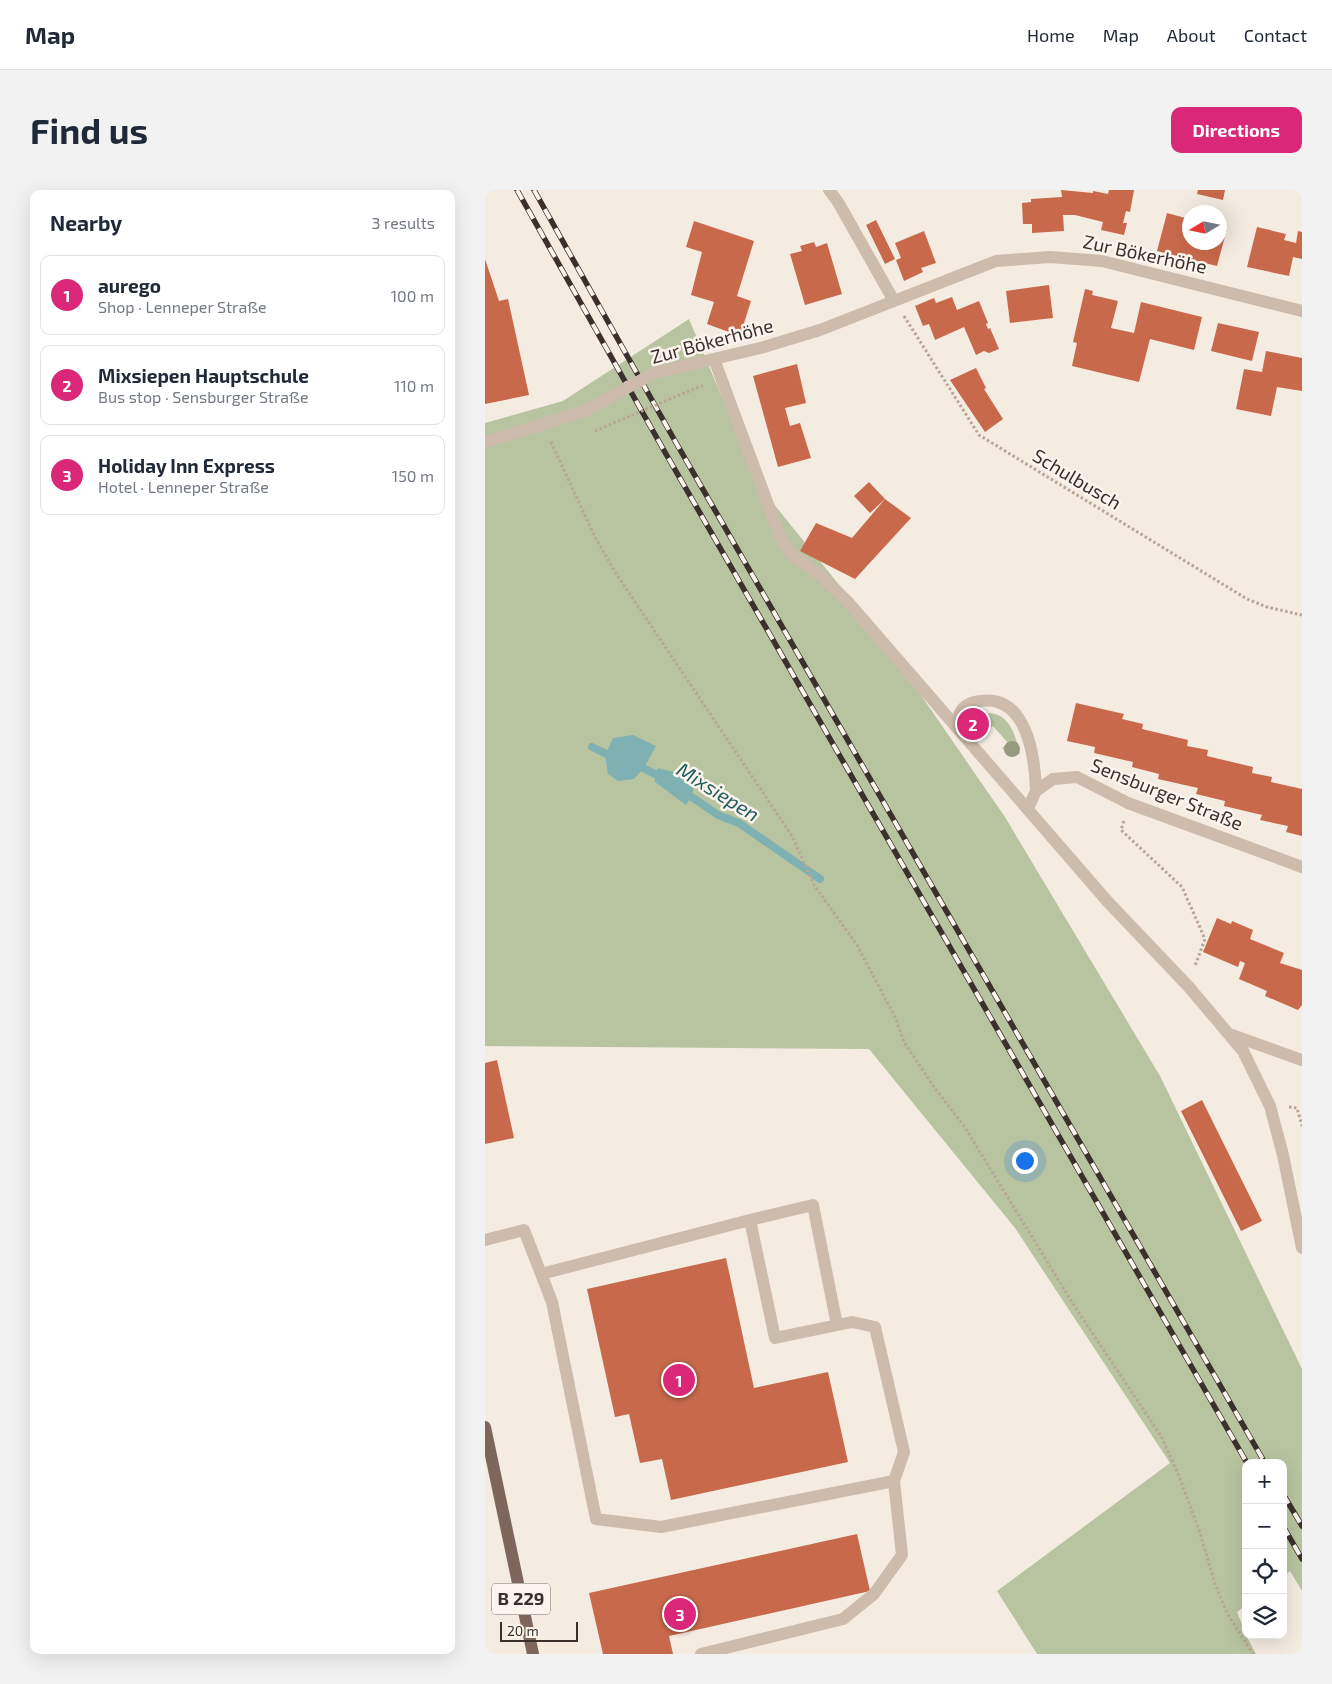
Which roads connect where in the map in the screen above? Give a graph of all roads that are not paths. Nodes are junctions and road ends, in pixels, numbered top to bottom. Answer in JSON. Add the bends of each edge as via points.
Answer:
{"nodes":[{"id":1,"x":829,"y":190,"type":"edge"},
{"id":2,"x":894,"y":301,"type":"junction"},
{"id":3,"x":1302,"y":311,"type":"edge"},
{"id":4,"x":714,"y":359,"type":"junction"},
{"id":5,"x":485,"y":442,"type":"edge"},
{"id":6,"x":955,"y":726,"type":"junction"},
{"id":7,"x":1036,"y":791,"type":"junction"},
{"id":8,"x":1028,"y":808,"type":"junction"},
{"id":9,"x":1302,"y":867,"type":"edge"},
{"id":10,"x":1231,"y":1035,"type":"junction"},
{"id":11,"x":1302,"y":1060,"type":"edge"},
{"id":12,"x":750,"y":1220,"type":"junction"},
{"id":13,"x":485,"y":1240,"type":"edge"},
{"id":14,"x":1302,"y":1248,"type":"edge"},
{"id":15,"x":541,"y":1274,"type":"junction"},
{"id":16,"x":837,"y":1325,"type":"junction"},
{"id":17,"x":485,"y":1427,"type":"edge"},
{"id":18,"x":894,"y":1481,"type":"junction"},
{"id":19,"x":533,"y":1654,"type":"edge"},
{"id":20,"x":701,"y":1654,"type":"edge"}],
"edges":[{"from":1,"to":2,"type":"street","via":[[839,202]]},
{"from":2,"to":3,"type":"street","name":"Zur Bökerhöhe","via":[[996,261],[1050,256],[1102,261]]},
{"from":2,"to":4,"type":"street","name":"Zur Bökerhöhe","via":[[820,330]]},
{"from":4,"to":5,"type":"street","name":"Zur Bökerhöhe","bridge":true,"via":[[654,373],[585,411]]},
{"from":4,"to":6,"type":"street","via":[[787,550],[843,597]]},
{"from":6,"to":7,"type":"street","via":[[959,711],[967,704],[993,701],[1012,710],[1033,750]]},
{"from":6,"to":8,"type":"street"},
{"from":7,"to":8,"type":"street"},
{"from":7,"to":9,"type":"street","name":"Sensburger Straße","via":[[1053,779],[1077,777],[1128,803]]},
{"from":8,"to":10,"type":"street","via":[[1108,902]]},
{"from":10,"to":11,"type":"street"},
{"from":10,"to":14,"type":"street","via":[[1253,1067],[1270,1106]]},
{"from":12,"to":15,"type":"street"},
{"from":12,"to":16,"type":"street","via":[[775,1338]]},
{"from":12,"to":16,"type":"street","via":[[813,1205]]},
{"from":13,"to":15,"type":"street","via":[[524,1230]]},
{"from":15,"to":18,"type":"street","via":[[552,1302],[596,1519],[661,1527]]},
{"from":16,"to":18,"type":"street","via":[[852,1322],[875,1327],[904,1452]]},
{"from":17,"to":19,"type":"main road","number":"B 229"},
{"from":18,"to":20,"type":"street","via":[[902,1556],[874,1594],[843,1619]]}]}
